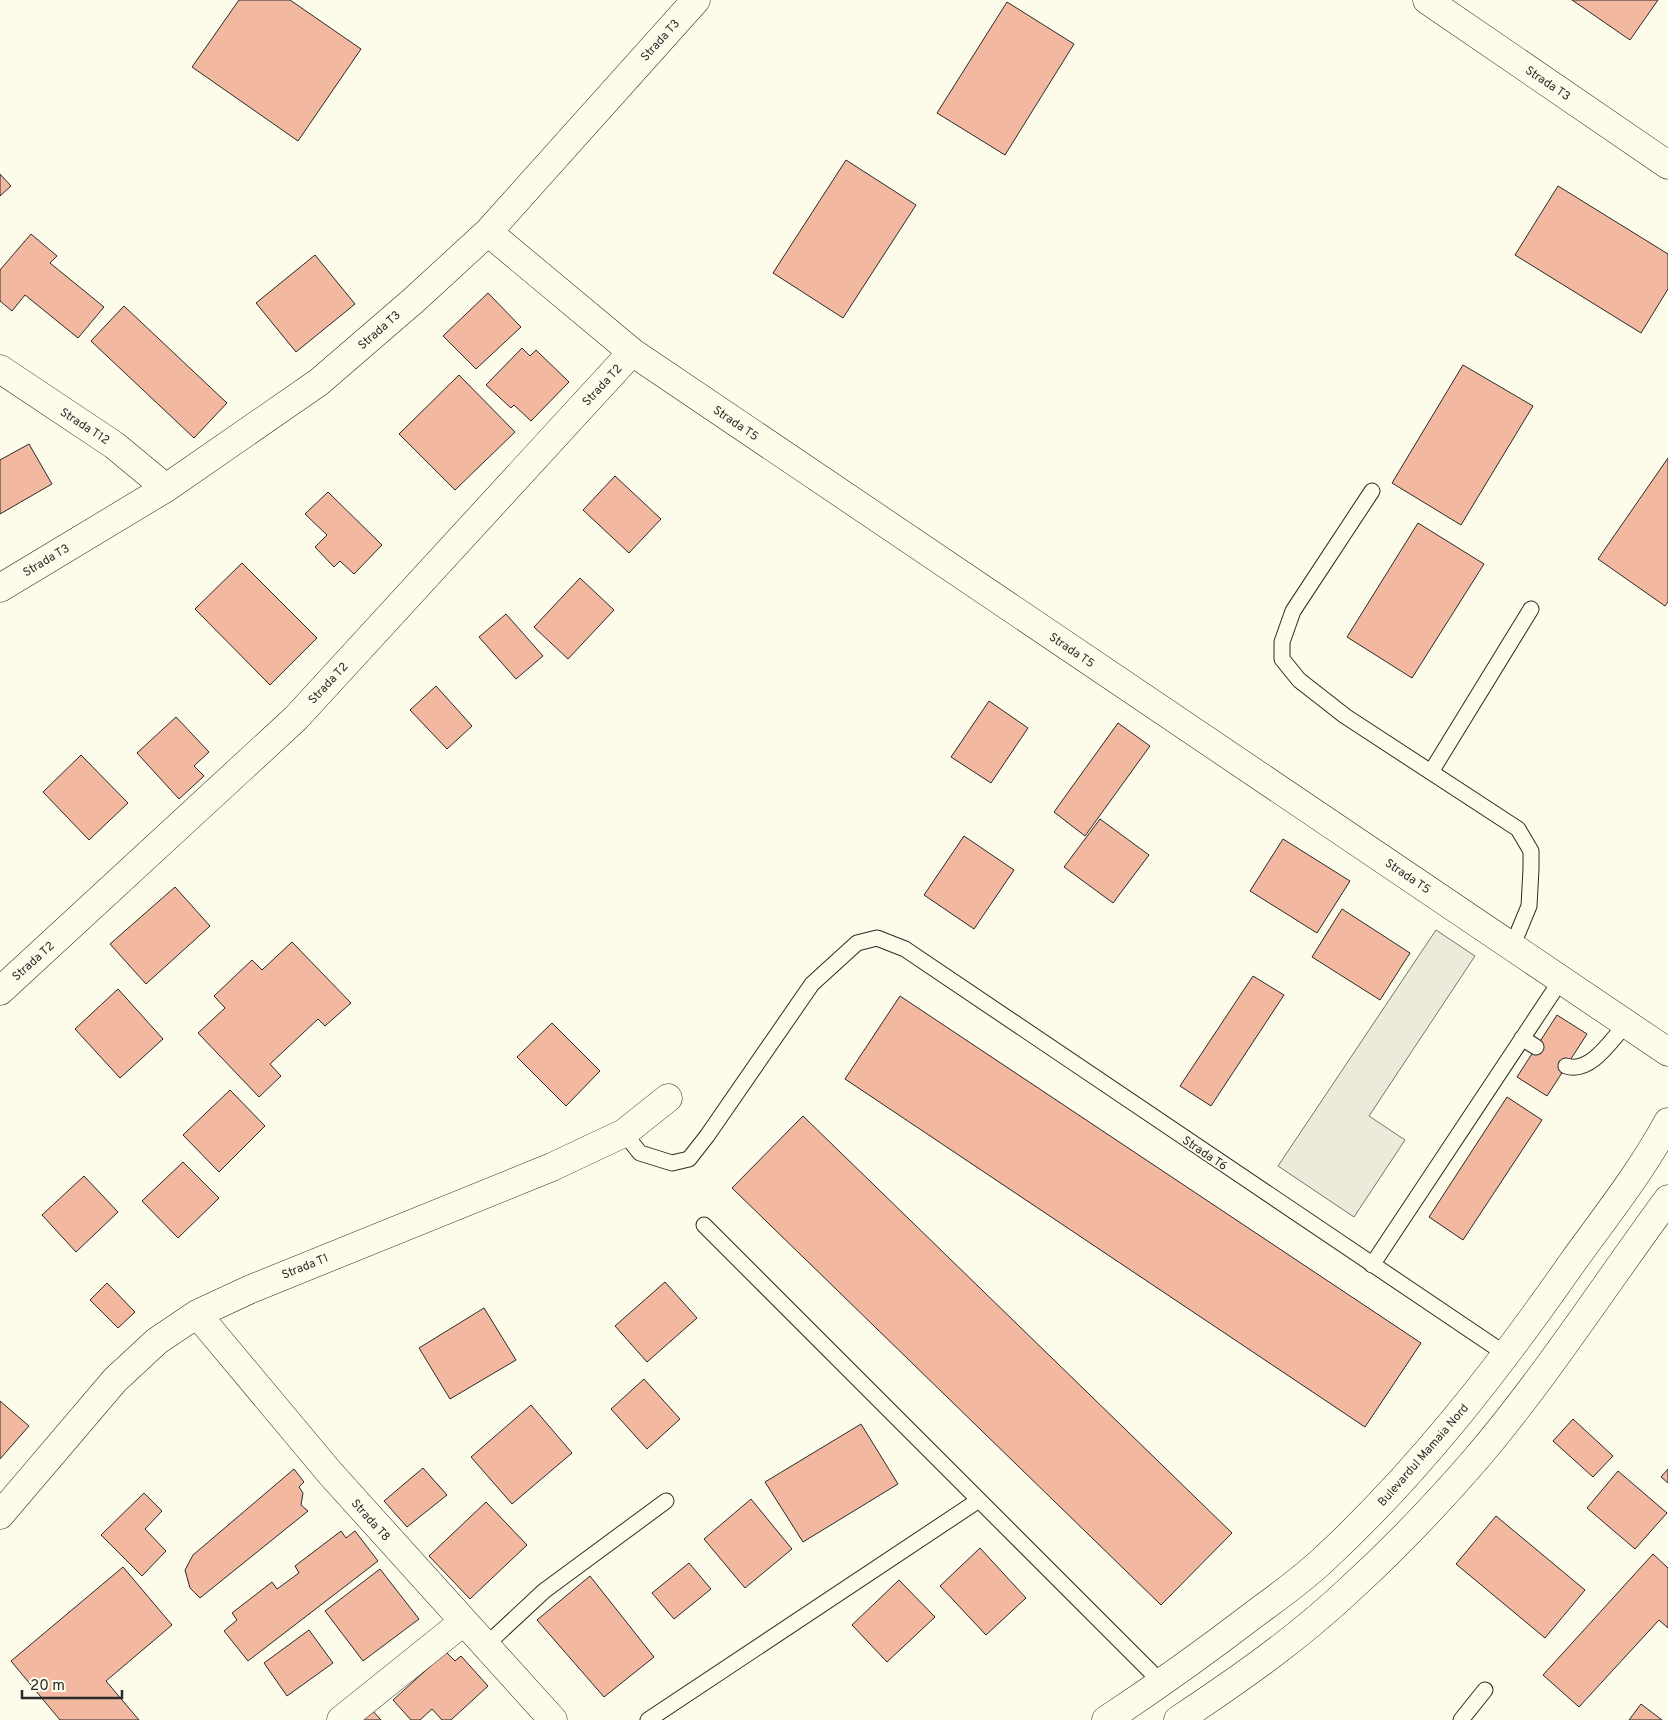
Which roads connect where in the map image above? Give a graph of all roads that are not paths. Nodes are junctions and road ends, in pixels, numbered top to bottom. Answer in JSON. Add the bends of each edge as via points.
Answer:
{"nodes":[{"id":1,"x":696,"y":0,"type":"edge"},
{"id":2,"x":1427,"y":0,"type":"edge"},
{"id":3,"x":1668,"y":165,"type":"edge"},
{"id":4,"x":488,"y":232,"type":"junction"},
{"id":5,"x":632,"y":352,"type":"junction"},
{"id":6,"x":0,"y":369,"type":"edge"},
{"id":7,"x":166,"y":488,"type":"junction"},
{"id":8,"x":1372,"y":491,"type":"dead end"},
{"id":9,"x":0,"y":588,"type":"edge"},
{"id":10,"x":1531,"y":609,"type":"dead end"},
{"id":11,"x":1431,"y":772,"type":"junction"},
{"id":12,"x":1512,"y":947,"type":"junction"},
{"id":13,"x":1561,"y":980,"type":"junction"},
{"id":14,"x":0,"y":990,"type":"edge"},
{"id":15,"x":1626,"y":1024,"type":"junction"},
{"id":16,"x":1522,"y":1038,"type":"junction"},
{"id":17,"x":1536,"y":1047,"type":"dead end"},
{"id":18,"x":1668,"y":1052,"type":"edge"},
{"id":19,"x":1566,"y":1066,"type":"dead end"},
{"id":20,"x":668,"y":1098,"type":"dead end"},
{"id":21,"x":1668,"y":1122,"type":"edge"},
{"id":22,"x":624,"y":1133,"type":"junction"},
{"id":23,"x":1668,"y":1199,"type":"edge"},
{"id":24,"x":704,"y":1225,"type":"dead end"},
{"id":25,"x":1372,"y":1265,"type":"junction"},
{"id":26,"x":197,"y":1314,"type":"junction"},
{"id":27,"x":1507,"y":1354,"type":"junction"},
{"id":28,"x":978,"y":1500,"type":"junction"},
{"id":29,"x":666,"y":1501,"type":"dead end"},
{"id":30,"x":0,"y":1515,"type":"edge"},
{"id":31,"x":463,"y":1622,"type":"junction"},
{"id":32,"x":485,"y":1646,"type":"junction"},
{"id":33,"x":1162,"y":1683,"type":"junction"},
{"id":34,"x":1485,"y":1690,"type":"dead end"},
{"id":35,"x":1191,"y":1717,"type":"edge"},
{"id":36,"x":341,"y":1720,"type":"edge"},
{"id":37,"x":553,"y":1720,"type":"edge"},
{"id":38,"x":648,"y":1720,"type":"edge"},
{"id":39,"x":1106,"y":1720,"type":"edge"},
{"id":40,"x":1461,"y":1720,"type":"edge"}],
"edges":[{"from":1,"to":4,"type":"street","name":"Strada T3"},
{"from":2,"to":3,"type":"street","name":"Strada T3"},
{"from":4,"to":5,"type":"street","name":"Strada T5"},
{"from":4,"to":7,"type":"street","name":"Strada T3","via":[[319,382]]},
{"from":5,"to":12,"type":"street","name":"Strada T5"},
{"from":5,"to":14,"type":"street","name":"Strada T2","via":[[296,718]]},
{"from":6,"to":7,"type":"street","name":"Strada T12","via":[[114,445]]},
{"from":7,"to":9,"type":"street","name":"Strada T3"},
{"from":8,"to":11,"type":"lane","via":[[1293,611],[1282,642],[1282,658],[1299,680],[1344,716]]},
{"from":10,"to":11,"type":"lane"},
{"from":11,"to":12,"type":"lane","via":[[1518,829],[1531,850],[1529,906]]},
{"from":12,"to":13,"type":"street","name":"Strada T5"},
{"from":13,"to":15,"type":"street","name":"Strada T5"},
{"from":13,"to":16,"type":"lane"},
{"from":15,"to":18,"type":"street","name":"Strada T5"},
{"from":15,"to":19,"type":"lane","via":[[1591,1061],[1575,1069]]},
{"from":16,"to":17,"type":"lane"},
{"from":16,"to":25,"type":"lane"},
{"from":20,"to":22,"type":"street","name":"Strada T1"},
{"from":21,"to":27,"type":"street","name":"Bulevardul Mamaia Nord","via":[[1637,1173]]},
{"from":22,"to":25,"type":"lane","name":"Strada T6","via":[[640,1153],[672,1163],[689,1159],[812,984],[857,943],[876,938],[905,949]]},
{"from":22,"to":26,"type":"street","name":"Strada T1","via":[[552,1167],[260,1285]]},
{"from":23,"to":35,"type":"street","via":[[1487,1445],[1405,1537],[1302,1630]]},
{"from":24,"to":28,"type":"lane"},
{"from":25,"to":27,"type":"lane","name":"Strada T6"},
{"from":26,"to":30,"type":"street","name":"Strada T1","via":[[157,1340],[116,1380]]},
{"from":26,"to":31,"type":"street","name":"Strada T8","via":[[330,1473]]},
{"from":27,"to":33,"type":"street","name":"Bulevardul Mamaia Nord","via":[[1444,1434],[1376,1509],[1323,1560]]},
{"from":28,"to":33,"type":"lane"},
{"from":28,"to":38,"type":"lane"},
{"from":29,"to":32,"type":"lane","via":[[544,1591]]},
{"from":31,"to":32,"type":"street","name":"Strada T8"},
{"from":31,"to":36,"type":"street"},
{"from":32,"to":37,"type":"street","name":"Strada T8"},
{"from":33,"to":39,"type":"street","name":"Bulevardul Mamaia Nord"},
{"from":34,"to":40,"type":"lane"}]}
